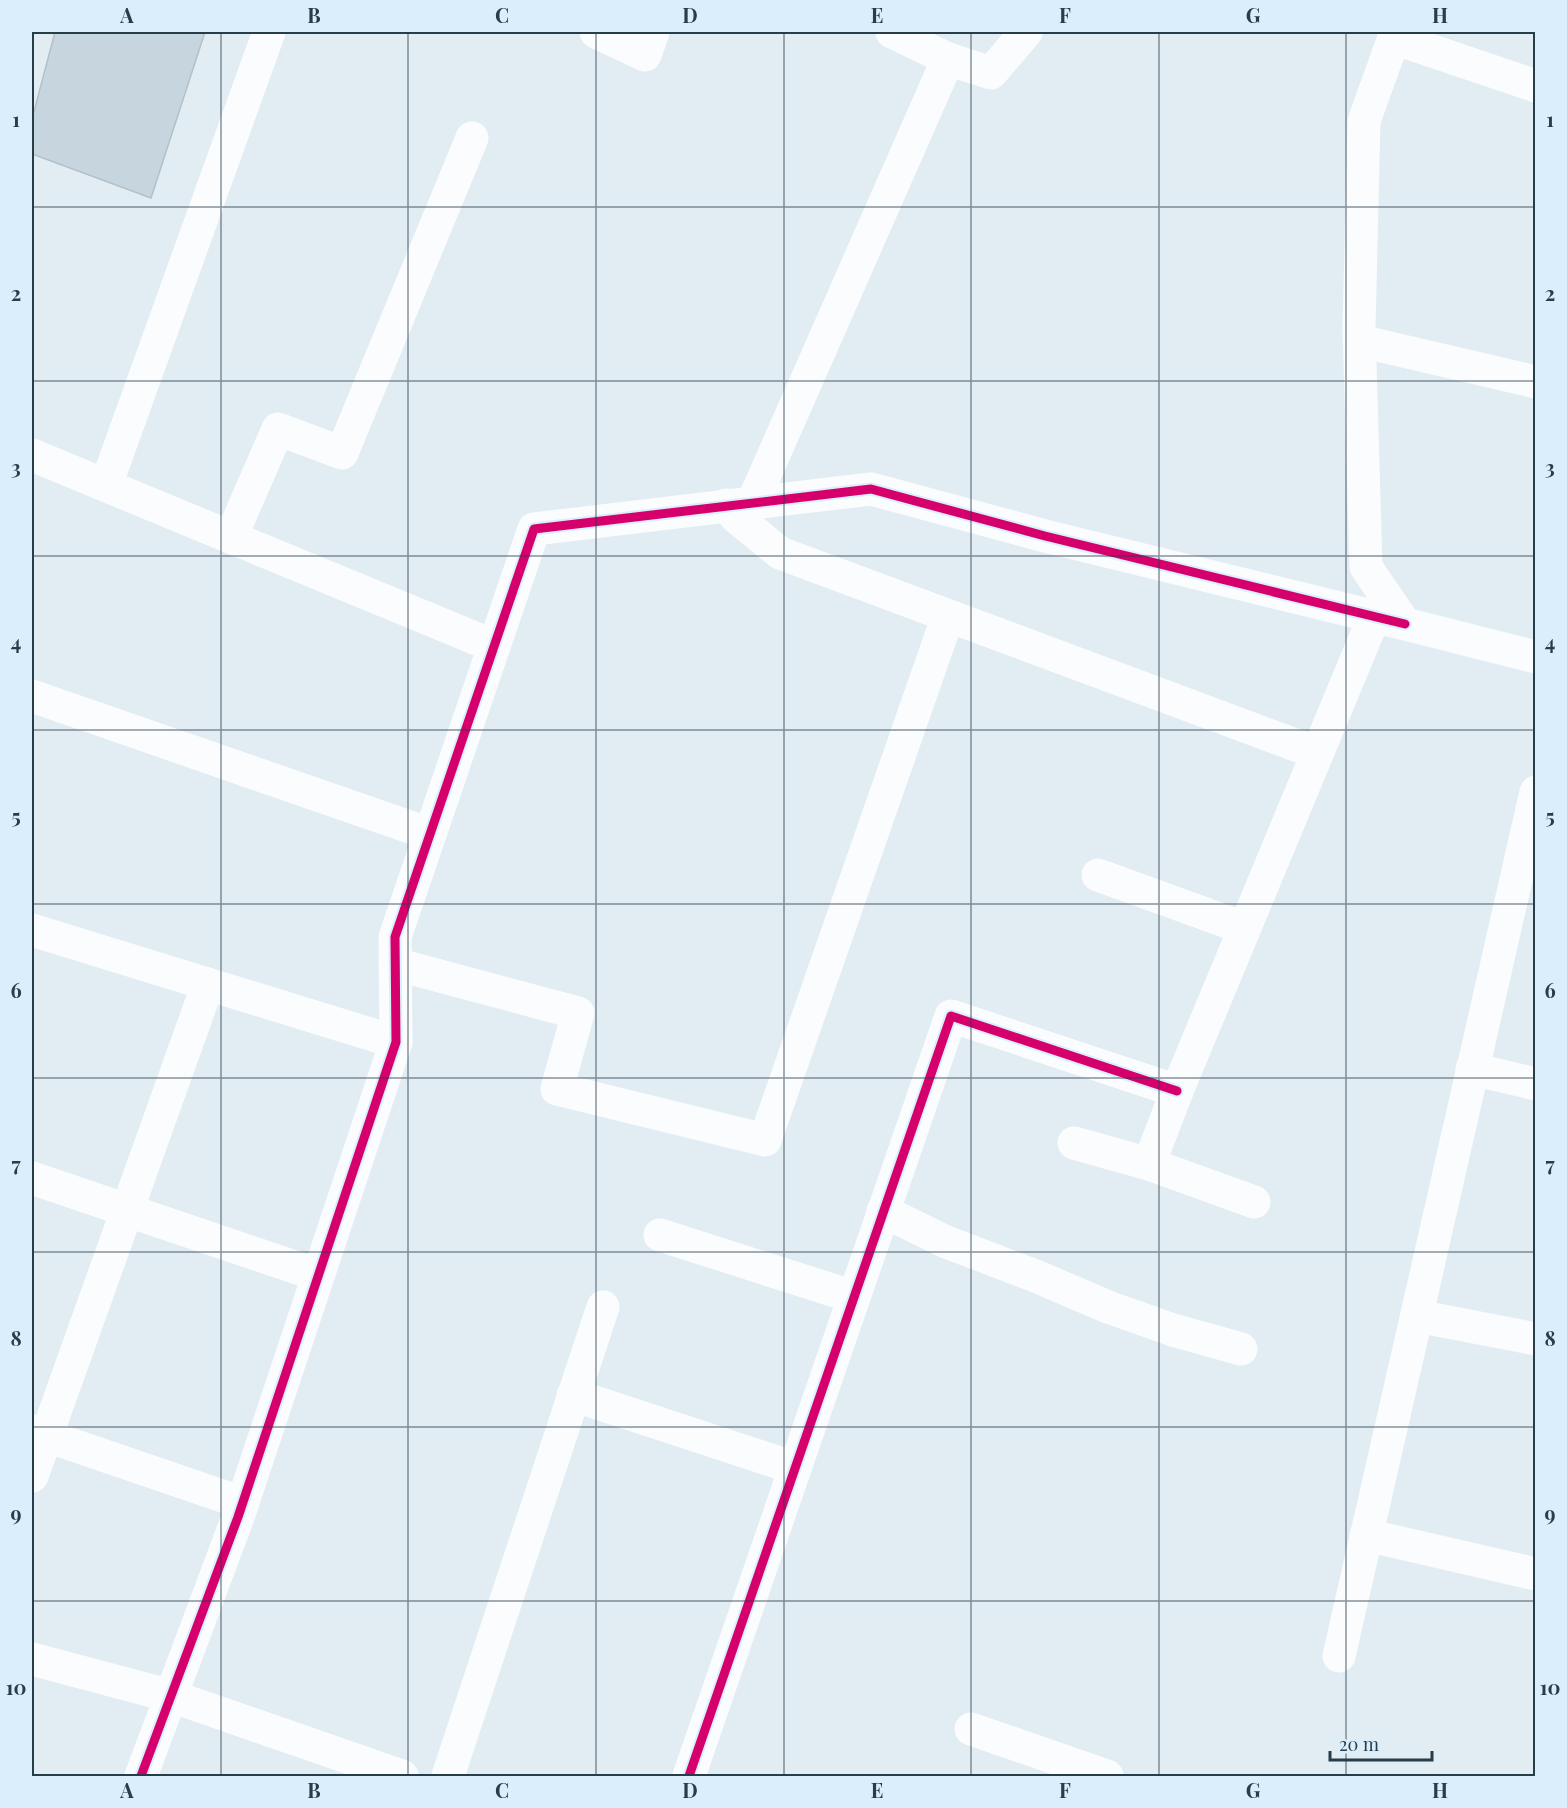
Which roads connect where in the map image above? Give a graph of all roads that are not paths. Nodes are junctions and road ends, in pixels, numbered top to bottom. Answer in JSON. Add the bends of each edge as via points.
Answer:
{"nodes":[{"id":1,"x":269,"y":32,"type":"edge"},
{"id":2,"x":596,"y":32,"type":"edge"},
{"id":3,"x":653,"y":32,"type":"edge"},
{"id":4,"x":892,"y":32,"type":"edge"},
{"id":5,"x":1026,"y":32,"type":"edge"},
{"id":6,"x":1395,"y":35,"type":"edge"},
{"id":7,"x":948,"y":59,"type":"junction"},
{"id":8,"x":1536,"y":86,"type":"edge"},
{"id":9,"x":472,"y":138,"type":"dead end"},
{"id":10,"x":1359,"y":341,"type":"junction"},
{"id":11,"x":1536,"y":382,"type":"edge"},
{"id":12,"x":32,"y":455,"type":"edge"},
{"id":13,"x":106,"y":485,"type":"junction"},
{"id":14,"x":740,"y":503,"type":"junction"},
{"id":15,"x":231,"y":537,"type":"junction"},
{"id":16,"x":948,"y":616,"type":"junction"},
{"id":17,"x":1389,"y":620,"type":"junction"},
{"id":18,"x":494,"y":646,"type":"junction"},
{"id":19,"x":1536,"y":657,"type":"edge"},
{"id":20,"x":32,"y":696,"type":"edge"},
{"id":21,"x":1317,"y":753,"type":"junction"},
{"id":22,"x":1536,"y":792,"type":"edge"},
{"id":23,"x":430,"y":834,"type":"junction"},
{"id":24,"x":1098,"y":875,"type":"dead end"},
{"id":25,"x":1244,"y":928,"type":"junction"},
{"id":26,"x":32,"y":930,"type":"edge"},
{"id":27,"x":395,"y":964,"type":"junction"},
{"id":28,"x":208,"y":984,"type":"junction"},
{"id":29,"x":396,"y":1042,"type":"junction"},
{"id":30,"x":1472,"y":1070,"type":"junction"},
{"id":31,"x":1536,"y":1084,"type":"edge"},
{"id":32,"x":1177,"y":1091,"type":"junction"},
{"id":33,"x":1074,"y":1143,"type":"dead end"},
{"id":34,"x":1149,"y":1164,"type":"junction"},
{"id":35,"x":32,"y":1178,"type":"edge"},
{"id":36,"x":1254,"y":1202,"type":"dead end"},
{"id":37,"x":127,"y":1210,"type":"junction"},
{"id":38,"x":883,"y":1211,"type":"junction"},
{"id":39,"x":660,"y":1235,"type":"dead end"},
{"id":40,"x":318,"y":1275,"type":"junction"},
{"id":41,"x":854,"y":1297,"type":"junction"},
{"id":42,"x":603,"y":1306,"type":"dead end"},
{"id":43,"x":1417,"y":1316,"type":"junction"},
{"id":44,"x":1536,"y":1339,"type":"edge"},
{"id":45,"x":1241,"y":1349,"type":"dead end"},
{"id":46,"x":573,"y":1395,"type":"junction"},
{"id":47,"x":39,"y":1433,"type":"edge"},
{"id":48,"x":795,"y":1468,"type":"junction"},
{"id":49,"x":32,"y":1476,"type":"edge"},
{"id":50,"x":243,"y":1503,"type":"junction"},
{"id":51,"x":1366,"y":1535,"type":"junction"},
{"id":52,"x":1536,"y":1574,"type":"edge"},
{"id":53,"x":1339,"y":1656,"type":"dead end"},
{"id":54,"x":32,"y":1659,"type":"edge"},
{"id":55,"x":171,"y":1696,"type":"junction"},
{"id":56,"x":971,"y":1729,"type":"dead end"},
{"id":57,"x":141,"y":1776,"type":"edge"},
{"id":58,"x":402,"y":1776,"type":"edge"},
{"id":59,"x":448,"y":1776,"type":"edge"},
{"id":60,"x":689,"y":1776,"type":"edge"},
{"id":61,"x":1107,"y":1776,"type":"edge"}],
"edges":[{"from":1,"to":13,"type":"street"},
{"from":2,"to":3,"type":"street","via":[[645,55]]},
{"from":4,"to":7,"type":"street"},
{"from":5,"to":7,"type":"street","via":[[991,73]]},
{"from":6,"to":8,"type":"street"},
{"from":6,"to":10,"type":"street","via":[[1364,121]]},
{"from":7,"to":14,"type":"street"},
{"from":9,"to":15,"type":"street","via":[[342,453],[278,429]]},
{"from":10,"to":11,"type":"street"},
{"from":10,"to":17,"type":"street","via":[[1366,567]]},
{"from":12,"to":13,"type":"street"},
{"from":13,"to":15,"type":"street"},
{"from":14,"to":16,"type":"street","via":[[736,517],[780,553]]},
{"from":14,"to":17,"type":"street","via":[[871,489]]},
{"from":14,"to":18,"type":"street","via":[[534,529]]},
{"from":15,"to":18,"type":"street"},
{"from":16,"to":21,"type":"street"},
{"from":16,"to":27,"type":"street","via":[[765,1140],[557,1089],[578,1013]]},
{"from":17,"to":19,"type":"street"},
{"from":17,"to":21,"type":"street"},
{"from":18,"to":23,"type":"street"},
{"from":20,"to":23,"type":"street"},
{"from":21,"to":25,"type":"street"},
{"from":22,"to":30,"type":"street"},
{"from":23,"to":27,"type":"street","via":[[395,937]]},
{"from":24,"to":25,"type":"street"},
{"from":25,"to":32,"type":"street"},
{"from":26,"to":28,"type":"street"},
{"from":27,"to":29,"type":"street"},
{"from":28,"to":29,"type":"street"},
{"from":28,"to":37,"type":"street"},
{"from":29,"to":40,"type":"street"},
{"from":30,"to":31,"type":"street"},
{"from":30,"to":43,"type":"street"},
{"from":32,"to":34,"type":"street"},
{"from":32,"to":38,"type":"street","via":[[951,1016]]},
{"from":33,"to":34,"type":"street"},
{"from":34,"to":36,"type":"street"},
{"from":35,"to":37,"type":"street"},
{"from":37,"to":40,"type":"street"},
{"from":37,"to":47,"type":"street"},
{"from":38,"to":41,"type":"street"},
{"from":38,"to":45,"type":"street","via":[[944,1241],[1108,1307]]},
{"from":39,"to":41,"type":"street"},
{"from":40,"to":50,"type":"street"},
{"from":41,"to":48,"type":"street"},
{"from":42,"to":46,"type":"street"},
{"from":43,"to":44,"type":"street"},
{"from":43,"to":51,"type":"street"},
{"from":46,"to":48,"type":"street"},
{"from":46,"to":59,"type":"street"},
{"from":47,"to":49,"type":"street"},
{"from":47,"to":50,"type":"street"},
{"from":48,"to":60,"type":"street"},
{"from":50,"to":55,"type":"street"},
{"from":51,"to":52,"type":"street"},
{"from":51,"to":53,"type":"street"},
{"from":54,"to":55,"type":"street"},
{"from":55,"to":57,"type":"street"},
{"from":55,"to":58,"type":"street"},
{"from":56,"to":61,"type":"street"}]}
